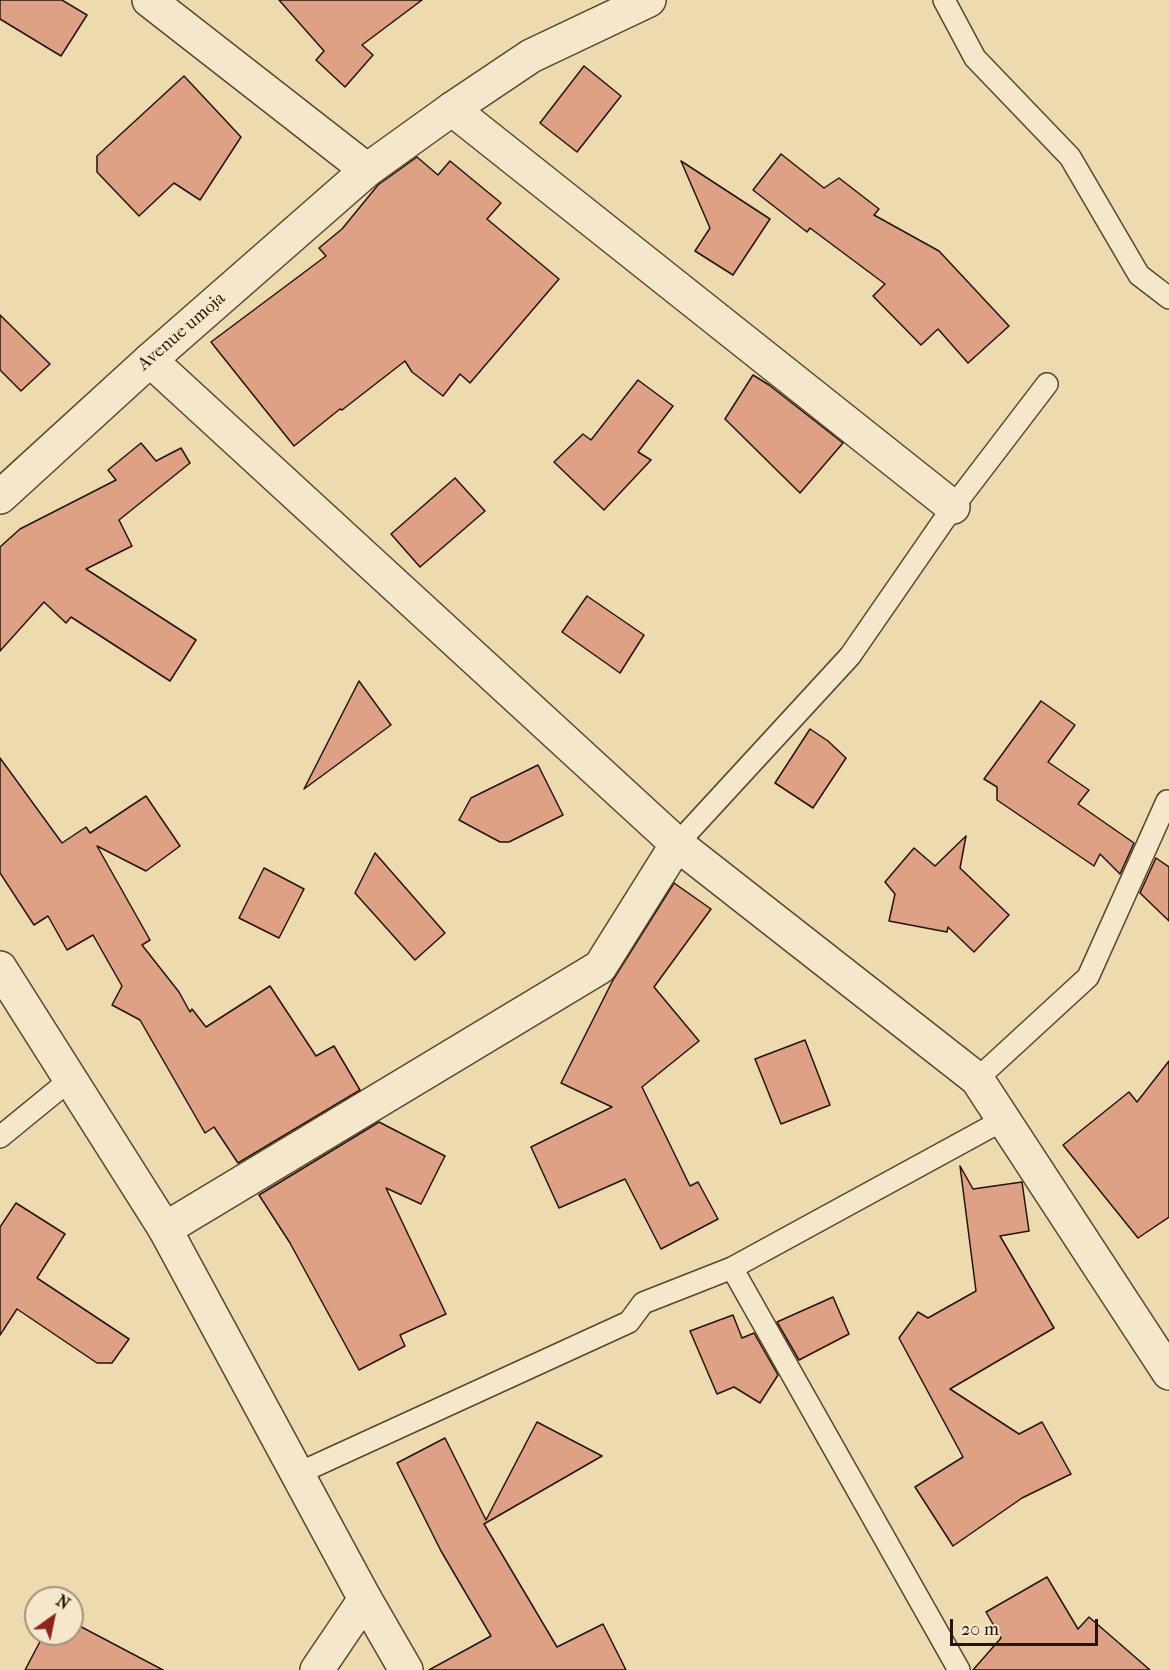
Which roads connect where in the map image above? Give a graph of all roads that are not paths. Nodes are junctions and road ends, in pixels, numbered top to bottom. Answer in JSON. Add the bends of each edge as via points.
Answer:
{"nodes":[{"id":1,"x":149,"y":0,"type":"edge"},
{"id":2,"x":650,"y":0,"type":"edge"},
{"id":3,"x":944,"y":0,"type":"edge"},
{"id":4,"x":452,"y":109,"type":"junction"},
{"id":5,"x":367,"y":170,"type":"junction"},
{"id":6,"x":1169,"y":298,"type":"edge"},
{"id":7,"x":150,"y":360,"type":"junction"},
{"id":8,"x":1047,"y":384,"type":"dead end"},
{"id":9,"x":0,"y":497,"type":"edge"},
{"id":10,"x":953,"y":507,"type":"junction"},
{"id":11,"x":1167,"y":801,"type":"dead end"},
{"id":12,"x":677,"y":844,"type":"junction"},
{"id":13,"x":0,"y":968,"type":"edge"},
{"id":14,"x":71,"y":1079,"type":"junction"},
{"id":15,"x":976,"y":1079,"type":"junction"},
{"id":16,"x":1003,"y":1120,"type":"junction"},
{"id":17,"x":0,"y":1137,"type":"edge"},
{"id":18,"x":165,"y":1228,"type":"junction"},
{"id":19,"x":732,"y":1268,"type":"junction"},
{"id":20,"x":1169,"y":1373,"type":"edge"},
{"id":21,"x":297,"y":1474,"type":"junction"},
{"id":22,"x":365,"y":1599,"type":"junction"},
{"id":23,"x":317,"y":1670,"type":"edge"},
{"id":24,"x":406,"y":1670,"type":"edge"},
{"id":25,"x":959,"y":1670,"type":"edge"}],
"edges":[{"from":1,"to":5,"type":"street"},
{"from":2,"to":4,"type":"street","name":"Avenue umoja","via":[[531,56]]},
{"from":3,"to":6,"type":"lane","via":[[975,58],[1070,157],[1139,275]]},
{"from":4,"to":5,"type":"street","name":"Avenue umoja"},
{"from":4,"to":10,"type":"street"},
{"from":5,"to":7,"type":"street","name":"Avenue umoja"},
{"from":7,"to":9,"type":"street","name":"Avenue umoja"},
{"from":7,"to":12,"type":"street"},
{"from":8,"to":10,"type":"lane"},
{"from":10,"to":12,"type":"lane","via":[[849,656]]},
{"from":11,"to":15,"type":"lane","via":[[1088,977]]},
{"from":12,"to":15,"type":"street"},
{"from":12,"to":18,"type":"street","via":[[600,967]]},
{"from":13,"to":14,"type":"street"},
{"from":14,"to":17,"type":"lane"},
{"from":14,"to":18,"type":"street"},
{"from":15,"to":16,"type":"street"},
{"from":16,"to":19,"type":"lane"},
{"from":16,"to":20,"type":"street"},
{"from":18,"to":21,"type":"street"},
{"from":19,"to":21,"type":"lane","via":[[643,1303],[629,1322]]},
{"from":19,"to":25,"type":"lane"},
{"from":21,"to":22,"type":"street"},
{"from":22,"to":23,"type":"street"},
{"from":22,"to":24,"type":"street"}]}
